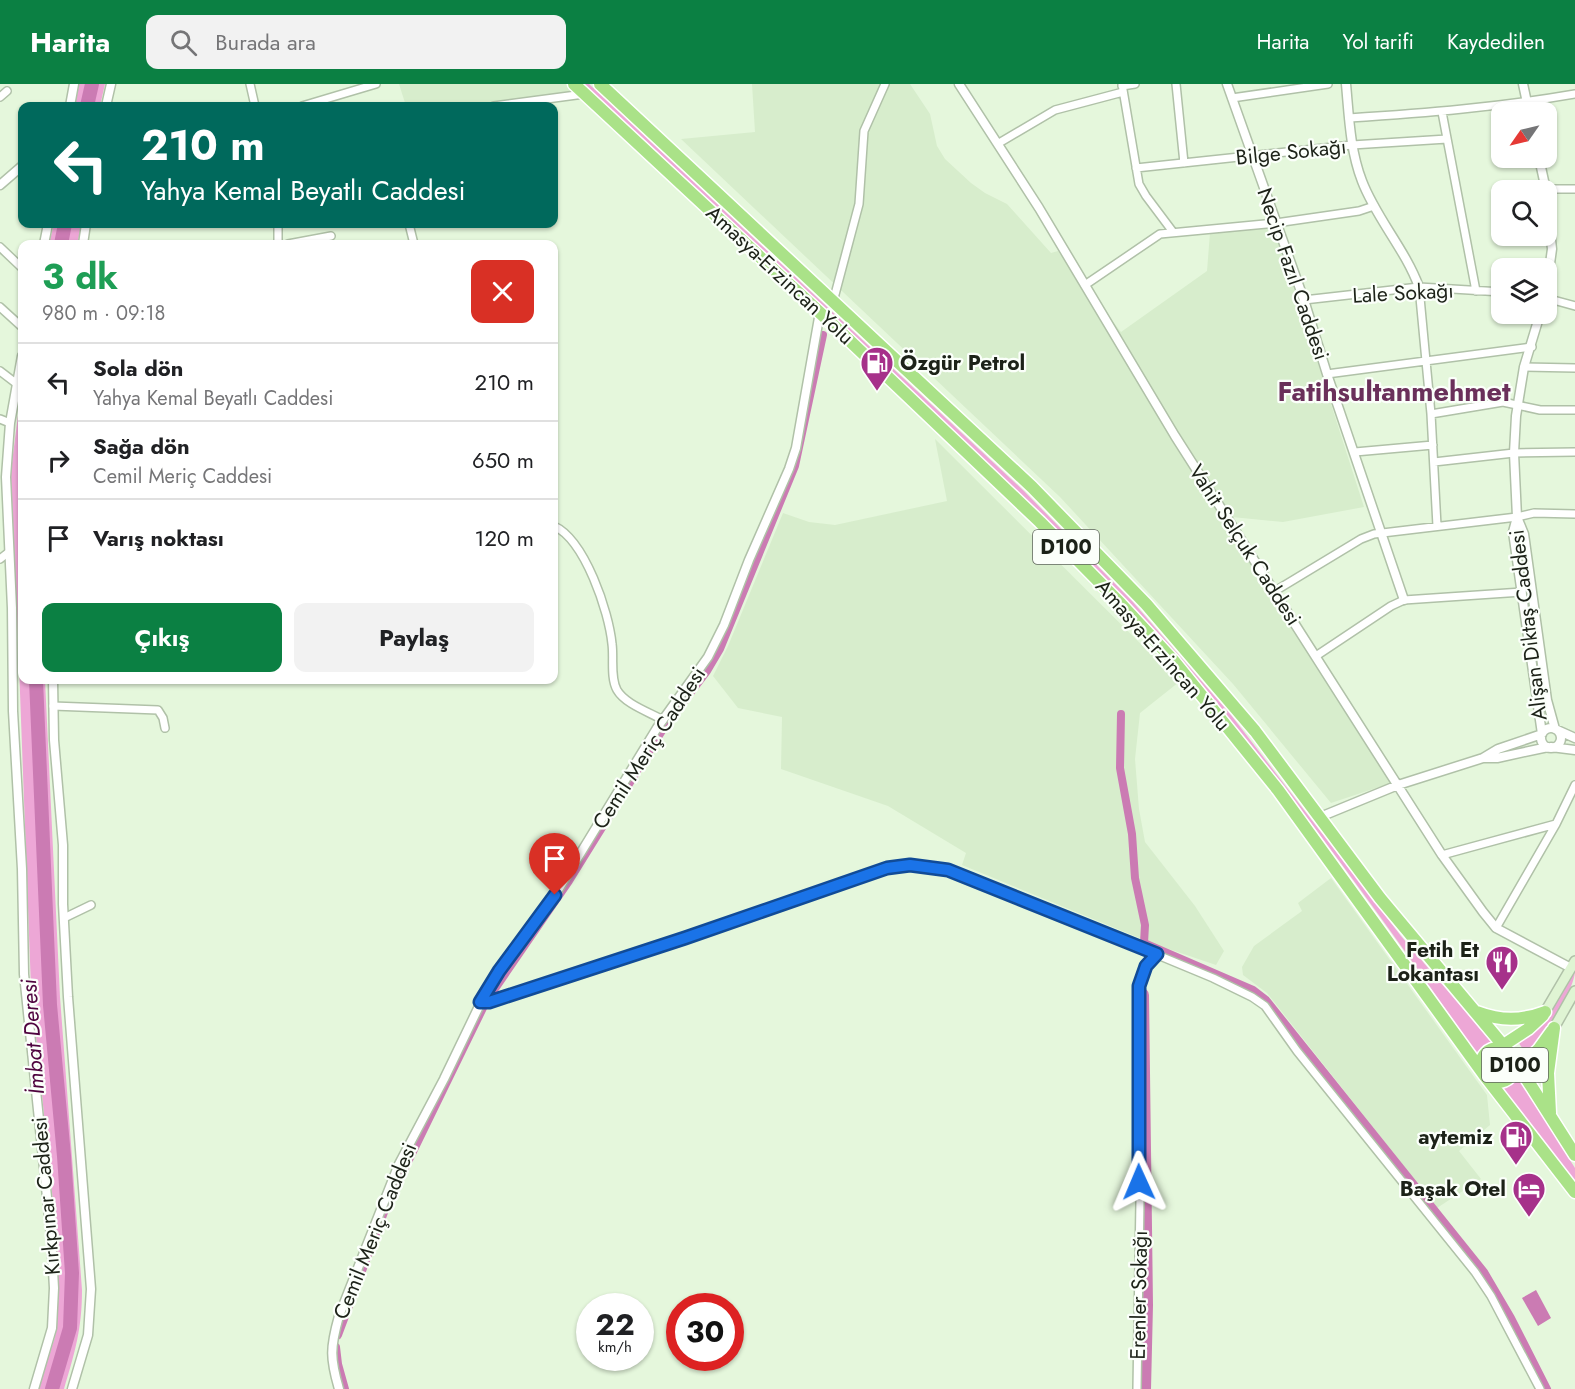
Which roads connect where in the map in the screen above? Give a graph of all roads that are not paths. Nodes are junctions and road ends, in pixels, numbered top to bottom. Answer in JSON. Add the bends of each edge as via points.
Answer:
{"nodes":[{"id":1,"x":74,"y":84,"type":"edge"},
{"id":2,"x":111,"y":84,"type":"edge"},
{"id":3,"x":250,"y":84,"type":"edge"},
{"id":4,"x":376,"y":84,"type":"edge"},
{"id":5,"x":574,"y":84,"type":"edge"},
{"id":6,"x":600,"y":84,"type":"edge"},
{"id":7,"x":885,"y":84,"type":"edge"},
{"id":8,"x":959,"y":84,"type":"edge"},
{"id":9,"x":1135,"y":84,"type":"edge"},
{"id":10,"x":1176,"y":84,"type":"edge"},
{"id":11,"x":1227,"y":84,"type":"edge"},
{"id":12,"x":1328,"y":84,"type":"edge"},
{"id":13,"x":1346,"y":84,"type":"edge"},
{"id":14,"x":1523,"y":84,"type":"edge"},
{"id":15,"x":1122,"y":87,"type":"edge"},
{"id":16,"x":350,"y":88,"type":"edge"},
{"id":17,"x":7,"y":91,"type":"dead end"},
{"id":18,"x":585,"y":94,"type":"junction"},
{"id":19,"x":1575,"y":94,"type":"edge"},
{"id":20,"x":0,"y":97,"type":"edge"},
{"id":21,"x":1232,"y":98,"type":"junction"},
{"id":22,"x":71,"y":102,"type":"edge"},
{"id":23,"x":107,"y":102,"type":"edge"},
{"id":24,"x":254,"y":102,"type":"edge"},
{"id":25,"x":313,"y":102,"type":"edge"},
{"id":26,"x":524,"y":102,"type":"edge"},
{"id":27,"x":1526,"y":102,"type":"joint"},
{"id":28,"x":1491,"y":106,"type":"edge"},
{"id":29,"x":1442,"y":112,"type":"junction"},
{"id":30,"x":1349,"y":118,"type":"junction"},
{"id":31,"x":1448,"y":139,"type":"junction"},
{"id":32,"x":999,"y":143,"type":"junction"},
{"id":33,"x":1352,"y":145,"type":"junction"},
{"id":34,"x":1252,"y":156,"type":"junction"},
{"id":35,"x":1184,"y":163,"type":"junction"},
{"id":36,"x":1136,"y":168,"type":"junction"},
{"id":37,"x":18,"y":170,"type":"edge"},
{"id":38,"x":0,"y":186,"type":"edge"},
{"id":39,"x":1575,"y":189,"type":"edge"},
{"id":40,"x":1557,"y":190,"type":"edge"},
{"id":41,"x":1374,"y":206,"type":"junction"},
{"id":42,"x":1276,"y":224,"type":"junction"},
{"id":43,"x":1173,"y":232,"type":"junction"},
{"id":44,"x":331,"y":236,"type":"dead end"},
{"id":45,"x":310,"y":240,"type":"edge"},
{"id":46,"x":0,"y":247,"type":"edge"},
{"id":47,"x":18,"y":264,"type":"edge"},
{"id":48,"x":1085,"y":285,"type":"junction"},
{"id":49,"x":1419,"y":287,"type":"junction"},
{"id":50,"x":1476,"y":291,"type":"junction"},
{"id":51,"x":1491,"y":292,"type":"edge"},
{"id":52,"x":1557,"y":297,"type":"edge"},
{"id":53,"x":1304,"y":300,"type":"junction"},
{"id":54,"x":833,"y":302,"type":"junction"},
{"id":55,"x":1575,"y":306,"type":"edge"},
{"id":56,"x":0,"y":307,"type":"edge"},
{"id":57,"x":820,"y":312,"type":"junction"},
{"id":58,"x":18,"y":323,"type":"edge"},
{"id":59,"x":1538,"y":324,"type":"edge"},
{"id":60,"x":1532,"y":346,"type":"junction"},
{"id":61,"x":1426,"y":360,"type":"junction"},
{"id":62,"x":1524,"y":367,"type":"junction"},
{"id":63,"x":1575,"y":368,"type":"edge"},
{"id":64,"x":0,"y":371,"type":"edge"},
{"id":65,"x":1327,"y":374,"type":"junction"},
{"id":66,"x":18,"y":378,"type":"edge"},
{"id":67,"x":17,"y":384,"type":"junction"},
{"id":68,"x":1517,"y":405,"type":"junction"},
{"id":69,"x":1575,"y":410,"type":"edge"},
{"id":70,"x":1431,"y":414,"type":"junction"},
{"id":71,"x":0,"y":419,"type":"edge"},
{"id":72,"x":10,"y":423,"type":"junction"},
{"id":73,"x":1433,"y":445,"type":"junction"},
{"id":74,"x":1355,"y":452,"type":"junction"},
{"id":75,"x":1575,"y":452,"type":"edge"},
{"id":76,"x":1514,"y":453,"type":"junction"},
{"id":77,"x":1434,"y":462,"type":"junction"},
{"id":78,"x":3,"y":476,"type":"edge"},
{"id":79,"x":1575,"y":514,"type":"edge"},
{"id":80,"x":1517,"y":517,"type":"junction"},
{"id":81,"x":1437,"y":526,"type":"junction"},
{"id":82,"x":558,"y":529,"type":"edge"},
{"id":83,"x":1382,"y":533,"type":"junction"},
{"id":84,"x":9,"y":552,"type":"junction"},
{"id":85,"x":0,"y":559,"type":"edge"},
{"id":86,"x":1275,"y":591,"type":"junction"},
{"id":87,"x":1522,"y":592,"type":"junction"},
{"id":88,"x":1404,"y":600,"type":"junction"},
{"id":89,"x":1316,"y":656,"type":"junction"},
{"id":90,"x":52,"y":684,"type":"edge"},
{"id":91,"x":53,"y":706,"type":"junction"},
{"id":92,"x":663,"y":720,"type":"junction"},
{"id":93,"x":165,"y":728,"type":"dead end"},
{"id":94,"x":1556,"y":729,"type":"junction"},
{"id":95,"x":1542,"y":734,"type":"junction"},
{"id":96,"x":1575,"y":738,"type":"edge"},
{"id":97,"x":1549,"y":747,"type":"junction"},
{"id":98,"x":1575,"y":750,"type":"edge"},
{"id":99,"x":1483,"y":758,"type":"junction"},
{"id":100,"x":1398,"y":785,"type":"junction"},
{"id":101,"x":1575,"y":785,"type":"edge"},
{"id":102,"x":1320,"y":817,"type":"junction"},
{"id":103,"x":1556,"y":824,"type":"junction"},
{"id":104,"x":1442,"y":855,"type":"junction"},
{"id":105,"x":91,"y":905,"type":"dead end"},
{"id":106,"x":64,"y":918,"type":"junction"},
{"id":107,"x":1496,"y":928,"type":"junction"},
{"id":108,"x":1157,"y":954,"type":"junction"},
{"id":109,"x":1573,"y":965,"type":"edge"},
{"id":110,"x":1575,"y":991,"type":"edge"},
{"id":111,"x":480,"y":1002,"type":"junction"},
{"id":112,"x":1476,"y":1012,"type":"junction"},
{"id":113,"x":1545,"y":1012,"type":"junction"},
{"id":114,"x":1554,"y":1028,"type":"junction"},
{"id":115,"x":1505,"y":1050,"type":"junction"},
{"id":116,"x":1520,"y":1067,"type":"junction"},
{"id":117,"x":1485,"y":1076,"type":"junction"},
{"id":118,"x":1510,"y":1077,"type":"junction"},
{"id":119,"x":1550,"y":1117,"type":"junction"},
{"id":120,"x":1575,"y":1155,"type":"edge"},
{"id":121,"x":1575,"y":1194,"type":"edge"},
{"id":122,"x":34,"y":1389,"type":"edge"},
{"id":123,"x":72,"y":1389,"type":"edge"},
{"id":124,"x":339,"y":1389,"type":"edge"},
{"id":125,"x":1137,"y":1389,"type":"edge"},
{"id":126,"x":1540,"y":1389,"type":"edge"}],
"edges":[{"from":1,"to":22,"type":"street"},
{"from":2,"to":23,"type":"street"},
{"from":3,"to":24,"type":"street"},
{"from":4,"to":16,"type":"street"},
{"from":5,"to":18,"type":"highway","name":"Amasya-Erzincan Yolu","number":"D100"},
{"from":6,"to":54,"type":"highway","name":"Amasya-Erzincan Yolu","number":"D100"},
{"from":7,"to":54,"type":"street","via":[[864,131],[859,204]]},
{"from":8,"to":32,"type":"street","name":"Vahit Selçuk Caddesi"},
{"from":9,"to":15,"type":"street"},
{"from":10,"to":35,"type":"street"},
{"from":11,"to":21,"type":"street","name":"Necip Fazıl Caddesi"},
{"from":12,"to":21,"type":"street"},
{"from":13,"to":30,"type":"street"},
{"from":14,"to":27,"type":"street"},
{"from":15,"to":32,"type":"street","via":[[1055,110]]},
{"from":15,"to":36,"type":"street"},
{"from":16,"to":25,"type":"street"},
{"from":17,"to":20,"type":"street"},
{"from":18,"to":26,"type":"street"},
{"from":18,"to":57,"type":"highway","name":"Amasya-Erzincan Yolu","number":"D100"},
{"from":19,"to":27,"type":"street"},
{"from":21,"to":34,"type":"street","name":"Necip Fazıl Caddesi"},
{"from":28,"to":29,"type":"street"},
{"from":29,"to":30,"type":"street"},
{"from":29,"to":31,"type":"street"},
{"from":30,"to":33,"type":"street"},
{"from":31,"to":33,"type":"street","name":"Bilge Sokağı"},
{"from":31,"to":50,"type":"street"},
{"from":32,"to":48,"type":"street","name":"Vahit Selçuk Caddesi"},
{"from":33,"to":34,"type":"street","name":"Bilge Sokağı"},
{"from":33,"to":41,"type":"street","via":[[1361,180]]},
{"from":34,"to":35,"type":"street","name":"Bilge Sokağı"},
{"from":34,"to":42,"type":"street","name":"Necip Fazıl Caddesi"},
{"from":35,"to":36,"type":"street","name":"Bilge Sokağı"},
{"from":36,"to":43,"type":"street","via":[[1142,190]]},
{"from":37,"to":38,"type":"street"},
{"from":39,"to":40,"type":"street"},
{"from":41,"to":42,"type":"street","via":[[1359,212]]},
{"from":41,"to":49,"type":"street","via":[[1407,259]]},
{"from":42,"to":43,"type":"street"},
{"from":42,"to":53,"type":"street","name":"Necip Fazıl Caddesi"},
{"from":43,"to":48,"type":"street","via":[[1152,238]]},
{"from":44,"to":45,"type":"street"},
{"from":46,"to":47,"type":"street"},
{"from":48,"to":86,"type":"street","name":"Vahit Selçuk Caddesi","via":[[1175,436]]},
{"from":49,"to":50,"type":"street","name":"Lale Sokağı"},
{"from":49,"to":53,"type":"street","name":"Lale Sokağı"},
{"from":49,"to":61,"type":"street"},
{"from":50,"to":51,"type":"street","name":"Lale Sokağı"},
{"from":52,"to":55,"type":"street"},
{"from":53,"to":65,"type":"street","name":"Necip Fazıl Caddesi"},
{"from":54,"to":102,"type":"highway","name":"Amasya-Erzincan Yolu","number":"D100","via":[[1032,487],[1124,581],[1249,724]]},
{"from":56,"to":58,"type":"street"},
{"from":57,"to":92,"type":"street","name":"Cemil Meriç Caddesi","via":[[801,425],[789,469],[716,642]]},
{"from":57,"to":117,"type":"highway","name":"Amasya-Erzincan Yolu","number":"D100","via":[[1048,529],[1173,660],[1278,790]]},
{"from":59,"to":60,"type":"street","name":"Alişan Diktaş Caddesi"},
{"from":60,"to":61,"type":"street"},
{"from":60,"to":62,"type":"street","name":"Alişan Diktaş Caddesi"},
{"from":61,"to":65,"type":"street"},
{"from":61,"to":70,"type":"street"},
{"from":62,"to":63,"type":"street"},
{"from":62,"to":68,"type":"street","name":"Alişan Diktaş Caddesi"},
{"from":64,"to":67,"type":"street"},
{"from":65,"to":74,"type":"street","name":"Necip Fazıl Caddesi"},
{"from":66,"to":67,"type":"street","name":"Kırkpınar Caddesi"},
{"from":67,"to":72,"type":"street","name":"Kırkpınar Caddesi"},
{"from":68,"to":69,"type":"street","via":[[1540,410]]},
{"from":68,"to":70,"type":"street","via":[[1495,403]]},
{"from":68,"to":76,"type":"street","name":"Alişan Diktaş Caddesi"},
{"from":70,"to":73,"type":"street"},
{"from":71,"to":72,"type":"street"},
{"from":72,"to":78,"type":"street","name":"Kırkpınar Caddesi"},
{"from":73,"to":74,"type":"street"},
{"from":73,"to":77,"type":"street"},
{"from":74,"to":83,"type":"street","name":"Necip Fazıl Caddesi"},
{"from":75,"to":76,"type":"street"},
{"from":76,"to":77,"type":"street"},
{"from":76,"to":80,"type":"street","name":"Alişan Diktaş Caddesi"},
{"from":77,"to":81,"type":"street"},
{"from":78,"to":84,"type":"street","name":"Kırkpınar Caddesi"},
{"from":79,"to":80,"type":"street","via":[[1534,513]]},
{"from":80,"to":81,"type":"street"},
{"from":80,"to":87,"type":"street","name":"Alişan Diktaş Caddesi","via":[[1513,532]]},
{"from":80,"to":94,"type":"street","name":"Alişan Diktaş Caddesi","via":[[1524,534],[1545,689]]},
{"from":81,"to":83,"type":"street"},
{"from":82,"to":92,"type":"street","via":[[574,546],[598,588],[611,632],[618,691]]},
{"from":83,"to":86,"type":"street","via":[[1361,539]]},
{"from":83,"to":88,"type":"street","name":"Necip Fazıl Caddesi"},
{"from":84,"to":85,"type":"street"},
{"from":84,"to":122,"type":"street","name":"Kırkpınar Caddesi","via":[[24,974],[54,1264],[52,1328]]},
{"from":86,"to":89,"type":"street","name":"Vahit Selçuk Caddesi"},
{"from":87,"to":88,"type":"street"},
{"from":87,"to":95,"type":"street","name":"Alişan Diktaş Caddesi"},
{"from":88,"to":89,"type":"street"},
{"from":89,"to":100,"type":"street","name":"Vahit Selçuk Caddesi"},
{"from":90,"to":91,"type":"street","name":"Kırkpınar Caddesi"},
{"from":91,"to":93,"type":"street","via":[[158,710]]},
{"from":91,"to":106,"type":"street","name":"Kırkpınar Caddesi"},
{"from":92,"to":111,"type":"street","name":"Cemil Meriç Caddesi","via":[[559,888]]},
{"from":94,"to":95,"type":"street","via":[[1546,729]]},
{"from":94,"to":96,"type":"street"},
{"from":94,"to":97,"type":"street","via":[[1560,740]]},
{"from":95,"to":97,"type":"street","via":[[1541,740]]},
{"from":95,"to":99,"type":"street"},
{"from":97,"to":98,"type":"street"},
{"from":97,"to":99,"type":"street"},
{"from":99,"to":100,"type":"street"},
{"from":100,"to":102,"type":"street"},
{"from":100,"to":104,"type":"street","name":"Vahit Selçuk Caddesi"},
{"from":101,"to":103,"type":"street"},
{"from":102,"to":112,"type":"highway","name":"Amasya-Erzincan Yolu","number":"D100","via":[[1380,898]]},
{"from":103,"to":104,"type":"street"},
{"from":103,"to":107,"type":"street"},
{"from":104,"to":107,"type":"street","name":"Vahit Selçuk Caddesi"},
{"from":105,"to":106,"type":"street"},
{"from":106,"to":123,"type":"street","name":"Kırkpınar Caddesi","via":[[91,1289],[88,1335]]},
{"from":107,"to":109,"type":"street","name":"Vahit Selçuk Caddesi"},
{"from":108,"to":111,"type":"street","via":[[970,877],[937,867],[910,865],[878,871]]},
{"from":108,"to":125,"type":"street","name":"Erenler Sokağı","via":[[1142,974],[1138,1003]]},
{"from":108,"to":126,"type":"street","via":[[1223,982],[1265,1006],[1482,1282]]},
{"from":109,"to":113,"type":"main road"},
{"from":110,"to":114,"type":"main road"},
{"from":111,"to":124,"type":"street","name":"Cemil Meriç Caddesi","via":[[396,1171],[339,1316],[331,1357]]},
{"from":112,"to":113,"type":"highway","via":[[1508,1019],[1530,1018]]},
{"from":112,"to":115,"type":"highway","name":"Amasya-Erzincan Yolu","number":"D100"},
{"from":113,"to":115,"type":"highway"},
{"from":114,"to":116,"type":"highway"},
{"from":114,"to":119,"type":"highway","via":[[1548,1073]]},
{"from":115,"to":116,"type":"highway","name":"Amasya-Erzincan Yolu","number":"D100"},
{"from":115,"to":117,"type":"highway","number":"D100","via":[[1484,1055],[1481,1066]]},
{"from":115,"to":118,"type":"highway","number":"D100","via":[[1515,1067]]},
{"from":116,"to":118,"type":"highway"},
{"from":116,"to":119,"type":"highway","name":"Amasya-Erzincan Yolu","number":"D100"},
{"from":117,"to":118,"type":"highway","number":"D100","via":[[1495,1082]]},
{"from":117,"to":121,"type":"highway","name":"Amasya-Erzincan Yolu","number":"D100"},
{"from":119,"to":120,"type":"highway","name":"Amasya-Erzincan Yolu","number":"D100"}]}
